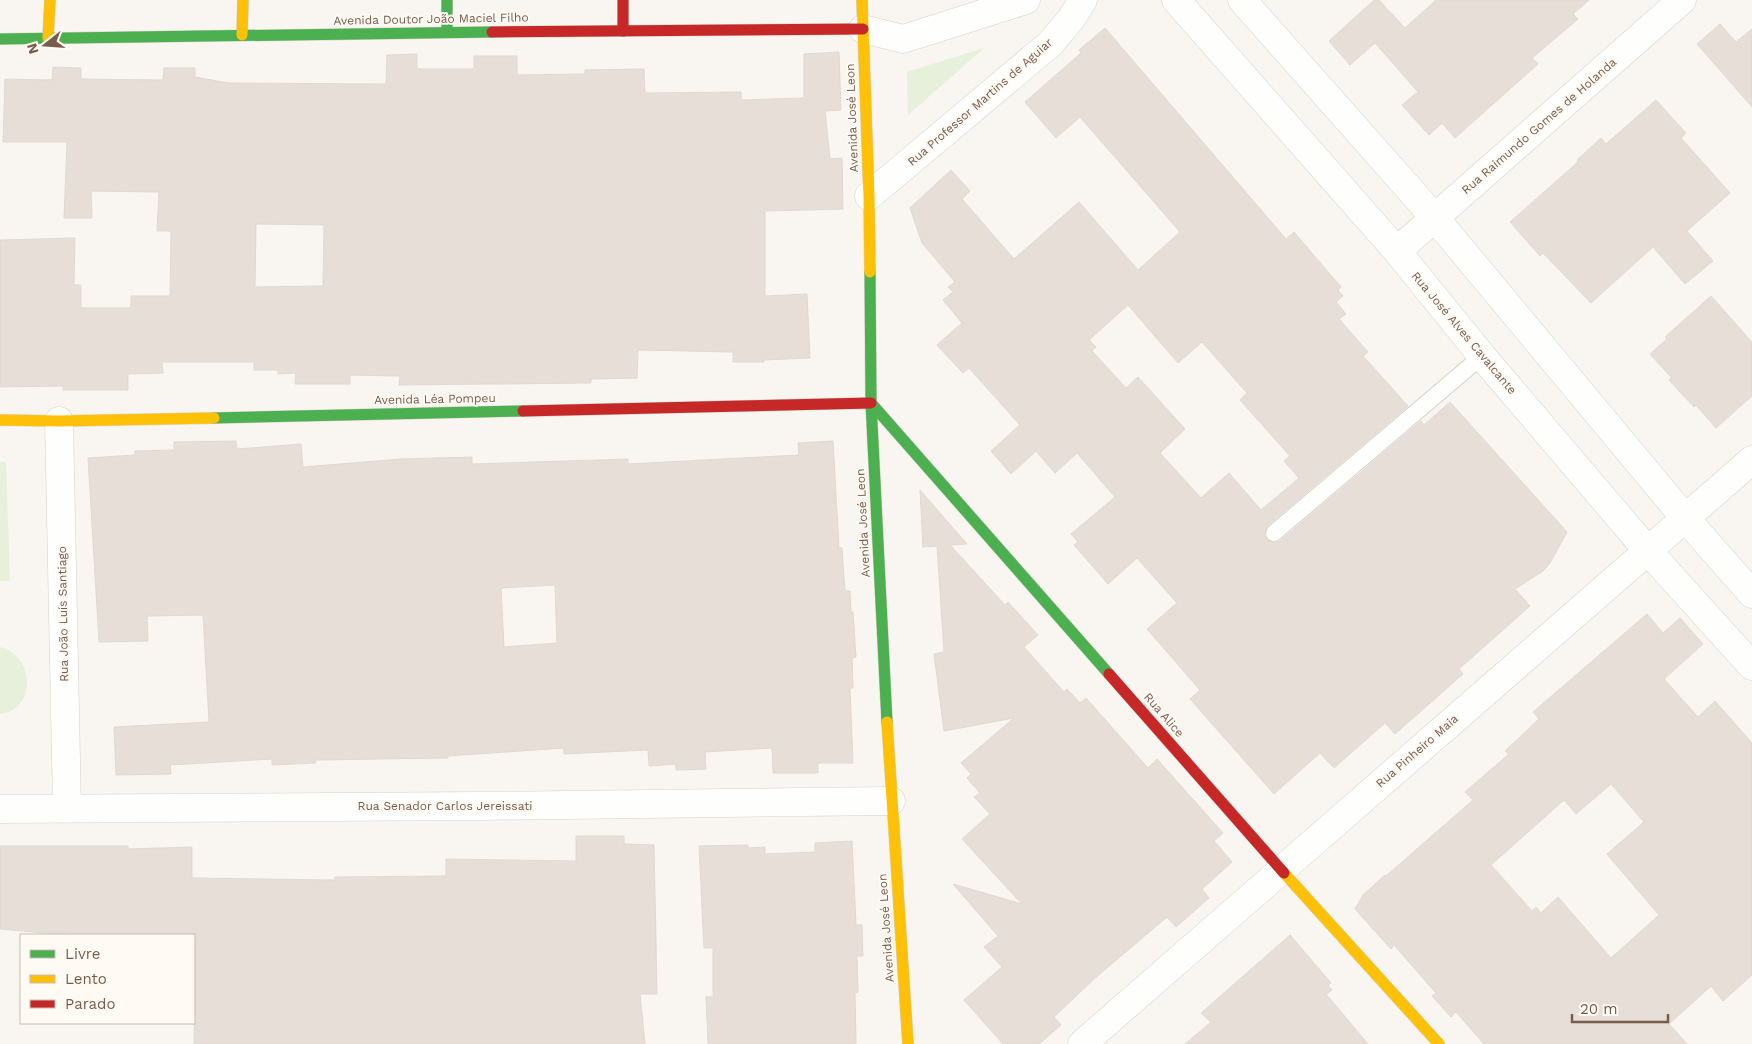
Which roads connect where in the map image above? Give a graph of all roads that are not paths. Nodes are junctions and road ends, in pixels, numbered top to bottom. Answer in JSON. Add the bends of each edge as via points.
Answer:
{"nodes":[{"id":1,"x":50,"y":0,"type":"edge"},
{"id":2,"x":243,"y":0,"type":"edge"},
{"id":3,"x":447,"y":0,"type":"edge"},
{"id":4,"x":623,"y":0,"type":"edge"},
{"id":5,"x":862,"y":0,"type":"edge"},
{"id":6,"x":1026,"y":0,"type":"edge"},
{"id":7,"x":1083,"y":0,"type":"edge"},
{"id":8,"x":1176,"y":0,"type":"edge"},
{"id":9,"x":1242,"y":0,"type":"edge"},
{"id":10,"x":1682,"y":0,"type":"edge"},
{"id":11,"x":863,"y":29,"type":"junction"},
{"id":12,"x":623,"y":31,"type":"junction"},
{"id":13,"x":447,"y":32,"type":"junction"},
{"id":14,"x":242,"y":35,"type":"junction"},
{"id":15,"x":48,"y":38,"type":"junction"},
{"id":16,"x":0,"y":39,"type":"edge"},
{"id":17,"x":869,"y":196,"type":"junction"},
{"id":18,"x":1435,"y":218,"type":"junction"},
{"id":19,"x":1397,"y":252,"type":"junction"},
{"id":20,"x":1482,"y":356,"type":"junction"},
{"id":21,"x":871,"y":403,"type":"junction"},
{"id":22,"x":0,"y":420,"type":"edge"},
{"id":23,"x":59,"y":421,"type":"junction"},
{"id":24,"x":1752,"y":460,"type":"edge"},
{"id":25,"x":1686,"y":518,"type":"junction"},
{"id":26,"x":1274,"y":533,"type":"dead end"},
{"id":27,"x":1648,"y":551,"type":"junction"},
{"id":28,"x":1752,"y":594,"type":"edge"},
{"id":29,"x":1752,"y":666,"type":"edge"},
{"id":30,"x":891,"y":801,"type":"junction"},
{"id":31,"x":67,"y":808,"type":"junction"},
{"id":32,"x":0,"y":809,"type":"edge"},
{"id":33,"x":1282,"y":870,"type":"junction"},
{"id":34,"x":908,"y":1044,"type":"edge"},
{"id":35,"x":1082,"y":1044,"type":"edge"},
{"id":36,"x":1439,"y":1044,"type":"edge"}],
"edges":[{"from":1,"to":15,"type":"street"},
{"from":2,"to":14,"type":"street"},
{"from":3,"to":13,"type":"street"},
{"from":4,"to":12,"type":"street"},
{"from":5,"to":11,"type":"street","name":"Avenida José Leon"},
{"from":6,"to":11,"type":"street","via":[[903,39]]},
{"from":7,"to":17,"type":"street","name":"Rua Professor Martins de Aguiar","via":[[1051,43]]},
{"from":8,"to":19,"type":"street","name":"Rua José Alves Cavalcante"},
{"from":9,"to":18,"type":"street"},
{"from":10,"to":18,"type":"street","name":"Rua Raimundo Gomes de Holanda"},
{"from":11,"to":12,"type":"street","name":"Avenida Doutor João Maciel Filho"},
{"from":11,"to":17,"type":"street","name":"Avenida José Leon"},
{"from":12,"to":13,"type":"street","name":"Avenida Doutor João Maciel Filho"},
{"from":13,"to":14,"type":"street","name":"Avenida Doutor João Maciel Filho"},
{"from":14,"to":15,"type":"street","name":"Avenida Doutor João Maciel Filho"},
{"from":15,"to":16,"type":"street","name":"Avenida Doutor João Maciel Filho"},
{"from":17,"to":21,"type":"street","name":"Avenida José Leon"},
{"from":18,"to":19,"type":"street","name":"Rua Raimundo Gomes de Holanda"},
{"from":18,"to":25,"type":"street"},
{"from":19,"to":20,"type":"street","name":"Rua José Alves Cavalcante"},
{"from":20,"to":26,"type":"lane"},
{"from":20,"to":27,"type":"street","name":"Rua José Alves Cavalcante"},
{"from":21,"to":23,"type":"street","name":"Avenida Léa Pompeu"},
{"from":21,"to":30,"type":"street","name":"Avenida José Leon"},
{"from":21,"to":33,"type":"street","name":"Rua Alice"},
{"from":22,"to":23,"type":"street","name":"Avenida Léa Pompeu"},
{"from":23,"to":31,"type":"street","name":"Rua João Luís Santiago"},
{"from":24,"to":25,"type":"street","name":"Rua Pinheiro Maia"},
{"from":25,"to":27,"type":"street","name":"Rua Pinheiro Maia"},
{"from":25,"to":28,"type":"street"},
{"from":27,"to":29,"type":"street","name":"Rua José Alves Cavalcante"},
{"from":27,"to":33,"type":"street","name":"Rua Pinheiro Maia"},
{"from":30,"to":31,"type":"street","name":"Rua Senador Carlos Jereissati"},
{"from":30,"to":34,"type":"street","name":"Avenida José Leon"},
{"from":31,"to":32,"type":"street","name":"Rua Senador Carlos Jereissati"},
{"from":33,"to":35,"type":"street","name":"Rua Pinheiro Maia"},
{"from":33,"to":36,"type":"street","name":"Rua Alice"}]}
